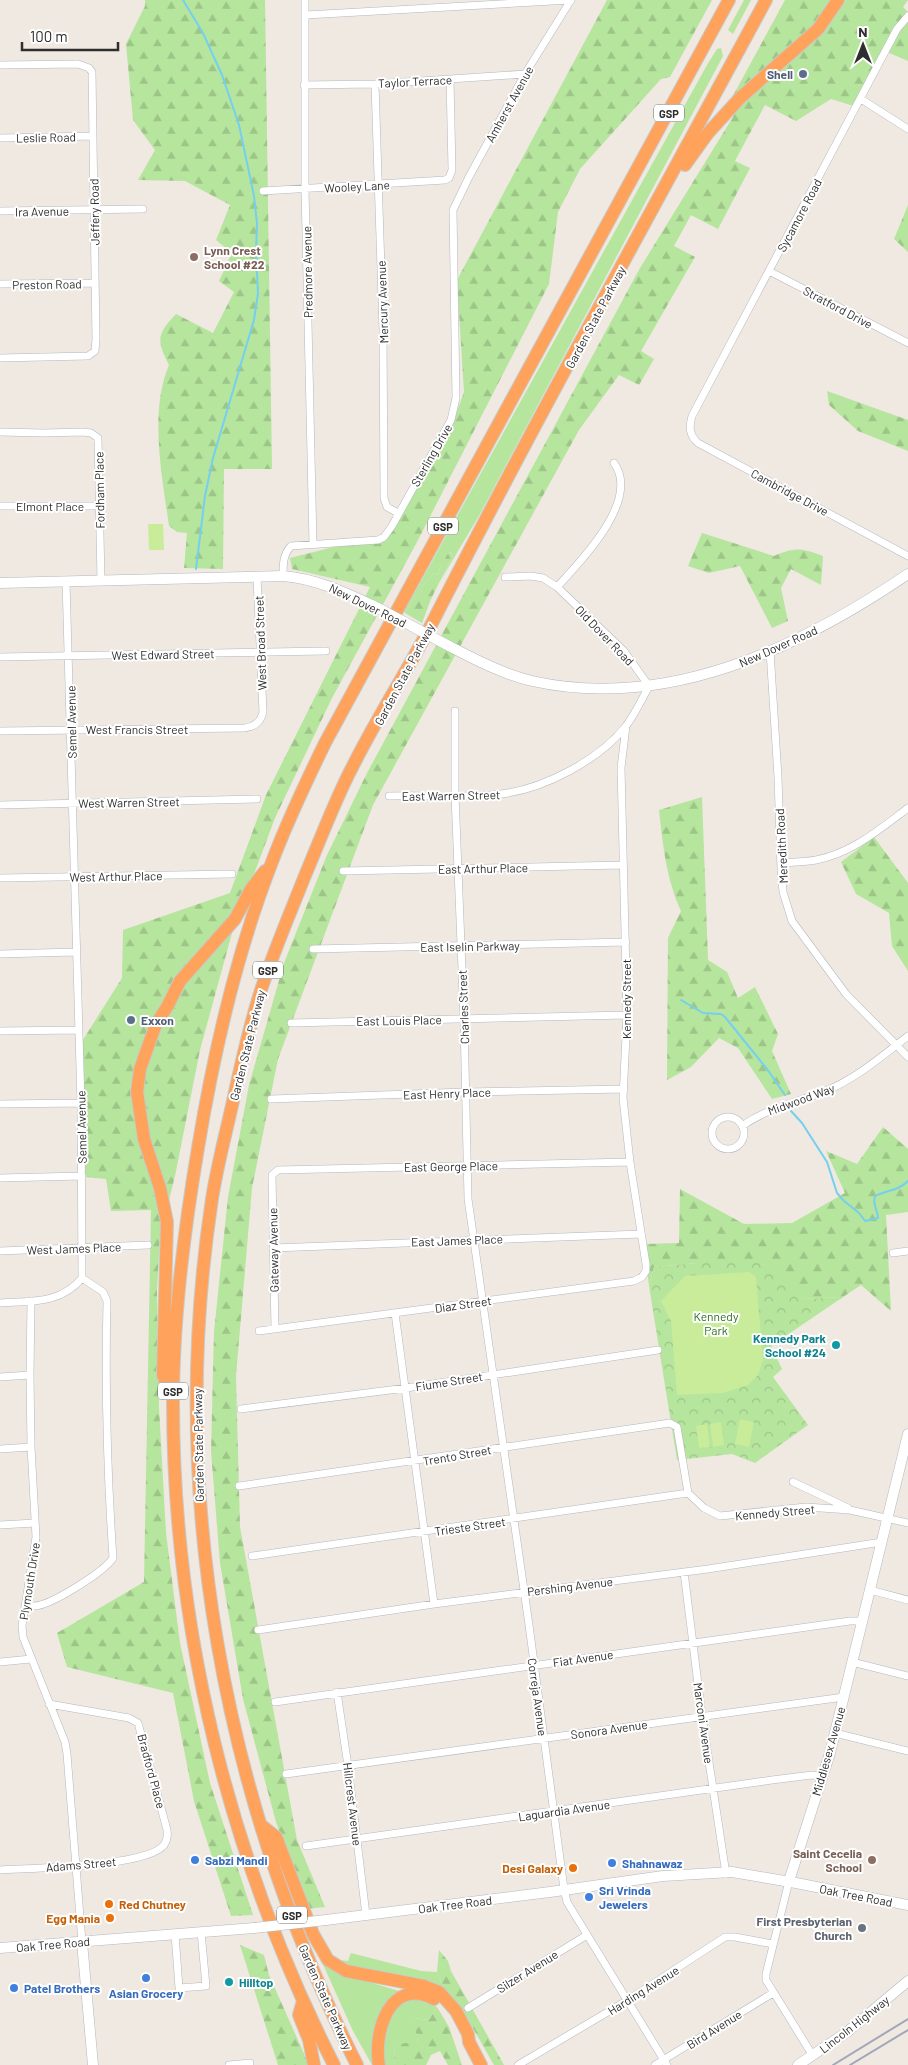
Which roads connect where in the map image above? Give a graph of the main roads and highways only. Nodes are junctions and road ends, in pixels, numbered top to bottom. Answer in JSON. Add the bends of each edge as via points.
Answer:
{"nodes":[{"id":1,"x":729,"y":0,"type":"edge"},
{"id":2,"x":766,"y":0,"type":"edge"},
{"id":3,"x":838,"y":0,"type":"edge"},
{"id":4,"x":656,"y":203,"type":"junction"},
{"id":5,"x":271,"y":863,"type":"junction"},
{"id":6,"x":173,"y":1402,"type":"junction"},
{"id":7,"x":262,"y":1826,"type":"junction"},
{"id":8,"x":303,"y":2001,"type":"junction"},
{"id":9,"x":469,"y":2042,"type":"junction"},
{"id":10,"x":314,"y":2065,"type":"edge"},
{"id":11,"x":334,"y":2065,"type":"edge"},
{"id":12,"x":357,"y":2065,"type":"edge"},
{"id":13,"x":378,"y":2065,"type":"edge"},
{"id":14,"x":481,"y":2065,"type":"edge"}],
"edges":[{"from":1,"to":5,"type":"highway","name":"Garden State Parkway","number":"GSP","via":[[341,711]]},
{"from":2,"to":4,"type":"highway","name":"Garden State Parkway","number":"GSP"},
{"from":3,"to":4,"type":"highway","via":[[818,29],[740,98],[708,133]]},
{"from":4,"to":7,"type":"highway","name":"Garden State Parkway","number":"GSP","via":[[345,781],[275,949],[250,1026],[216,1176],[209,1223],[199,1316],[196,1410],[201,1528],[216,1643],[236,1736]]},
{"from":5,"to":6,"type":"highway","name":"Garden State Parkway","number":"GSP","via":[[239,960],[211,1072],[191,1189],[179,1297]]},
{"from":5,"to":6,"type":"highway","via":[[251,889],[235,919],[180,981],[156,1024],[140,1069],[136,1092],[144,1138],[167,1222],[163,1375]]},
{"from":6,"to":8,"type":"highway","name":"Garden State Parkway","number":"GSP","via":[[180,1537],[201,1678],[228,1792],[269,1918]]},
{"from":7,"to":9,"type":"highway","via":[[276,1837],[311,1928],[328,1960],[346,1971],[424,1986],[439,1992],[456,2011]]},
{"from":7,"to":12,"type":"highway","name":"Garden State Parkway","number":"GSP","via":[[313,1970]]},
{"from":8,"to":10,"type":"highway","via":[[299,2015]]},
{"from":8,"to":11,"type":"highway","name":"Garden State Parkway"},
{"from":9,"to":13,"type":"highway","via":[[436,2000],[420,1994],[407,1995],[392,2005],[382,2020],[377,2040]]},
{"from":9,"to":14,"type":"highway"}]}
